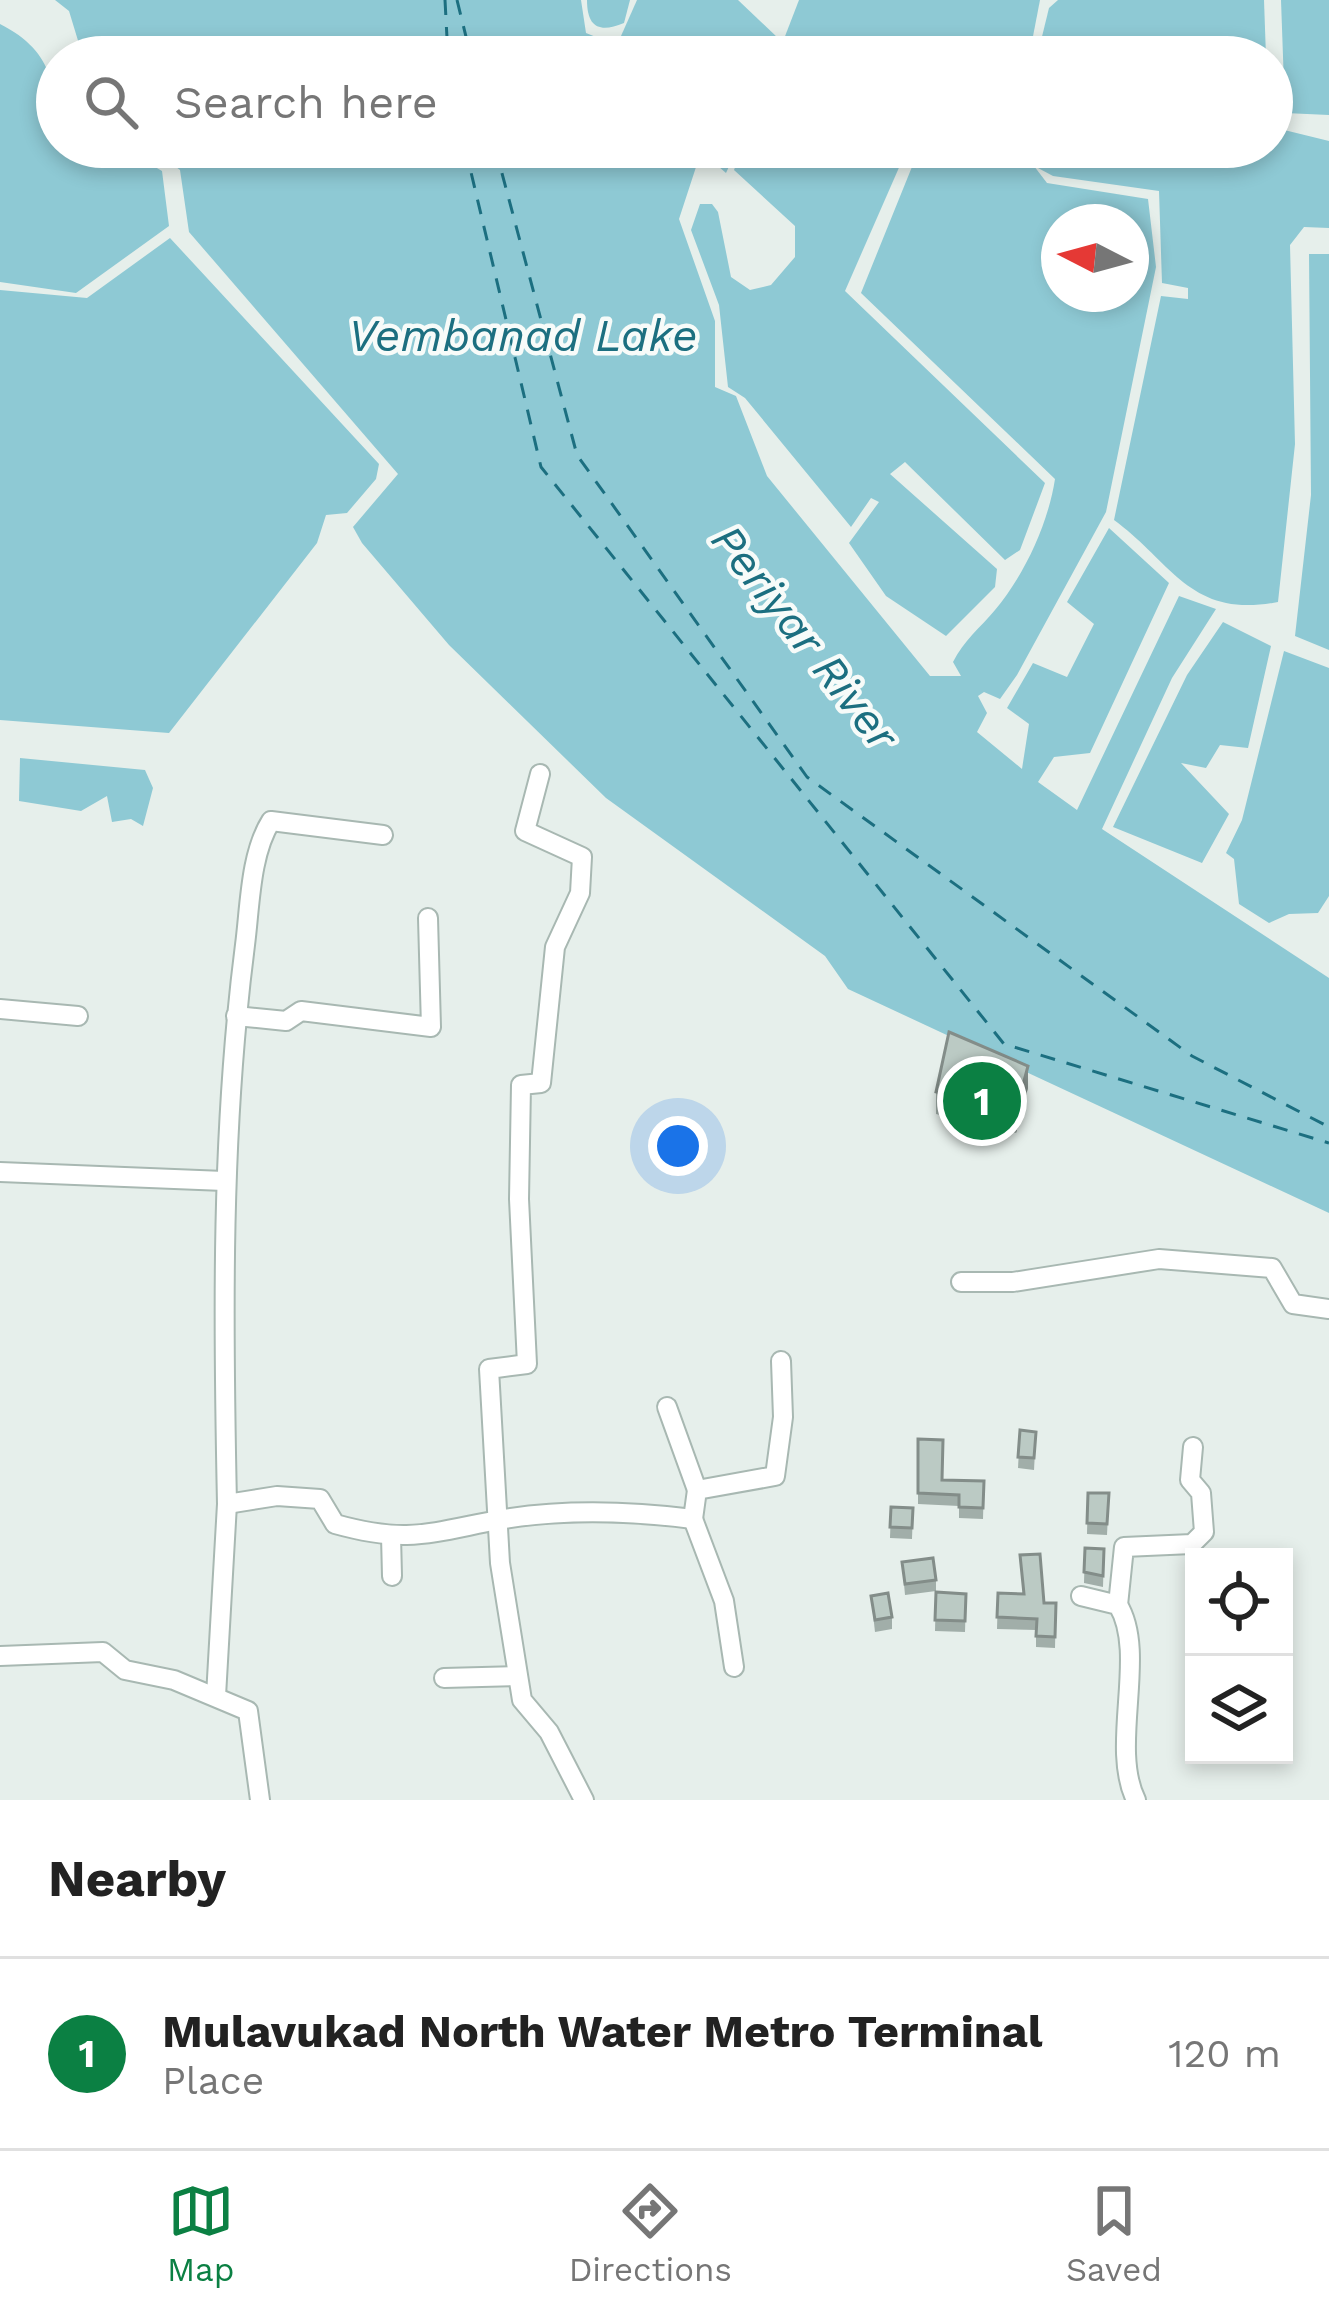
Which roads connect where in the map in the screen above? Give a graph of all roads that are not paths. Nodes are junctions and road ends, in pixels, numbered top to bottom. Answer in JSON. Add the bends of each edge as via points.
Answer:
{"nodes":[{"id":1,"x":540,"y":774,"type":"dead end"},
{"id":2,"x":382,"y":835,"type":"dead end"},
{"id":3,"x":428,"y":918,"type":"dead end"},
{"id":4,"x":0,"y":1010,"type":"edge"},
{"id":5,"x":78,"y":1016,"type":"dead end"},
{"id":6,"x":236,"y":1016,"type":"junction"},
{"id":7,"x":0,"y":1172,"type":"edge"},
{"id":8,"x":224,"y":1181,"type":"junction"},
{"id":9,"x":961,"y":1282,"type":"dead end"},
{"id":10,"x":1329,"y":1309,"type":"edge"},
{"id":11,"x":781,"y":1360,"type":"dead end"},
{"id":12,"x":667,"y":1407,"type":"dead end"},
{"id":13,"x":1193,"y":1447,"type":"dead end"},
{"id":14,"x":697,"y":1490,"type":"junction"},
{"id":15,"x":227,"y":1504,"type":"junction"},
{"id":16,"x":498,"y":1520,"type":"junction"},
{"id":17,"x":693,"y":1520,"type":"junction"},
{"id":18,"x":391,"y":1536,"type":"junction"},
{"id":19,"x":392,"y":1576,"type":"dead end"},
{"id":20,"x":1081,"y":1596,"type":"dead end"},
{"id":21,"x":1118,"y":1605,"type":"junction"},
{"id":22,"x":0,"y":1656,"type":"edge"},
{"id":23,"x":734,"y":1667,"type":"dead end"},
{"id":24,"x":518,"y":1676,"type":"junction"},
{"id":25,"x":444,"y":1678,"type":"dead end"},
{"id":26,"x":216,"y":1696,"type":"junction"},
{"id":27,"x":260,"y":1800,"type":"edge"},
{"id":28,"x":584,"y":1800,"type":"edge"},
{"id":29,"x":1136,"y":1800,"type":"edge"}],
"edges":[{"from":1,"to":16,"type":"street","via":[[525,831],[582,857],[580,893],[555,947],[541,1083],[521,1085],[527,1364],[490,1369]]},
{"from":2,"to":6,"type":"street","via":[[272,820],[256,865]]},
{"from":3,"to":6,"type":"street","via":[[431,1027],[302,1011],[286,1022]]},
{"from":4,"to":5,"type":"street"},
{"from":6,"to":8,"type":"street"},
{"from":7,"to":8,"type":"street"},
{"from":8,"to":15,"type":"street"},
{"from":9,"to":10,"type":"street","via":[[1013,1282],[1159,1259],[1272,1268],[1293,1304]]},
{"from":11,"to":14,"type":"street","via":[[775,1476]]},
{"from":12,"to":14,"type":"street"},
{"from":13,"to":21,"type":"street","via":[[1190,1480],[1201,1493],[1204,1532],[1192,1544],[1124,1547]]},
{"from":14,"to":17,"type":"street"},
{"from":15,"to":18,"type":"street","via":[[320,1499],[335,1524]]},
{"from":15,"to":26,"type":"street"},
{"from":16,"to":17,"type":"street","via":[[645,1513]]},
{"from":16,"to":18,"type":"street","via":[[424,1538]]},
{"from":16,"to":24,"type":"street"},
{"from":17,"to":23,"type":"street","via":[[724,1601]]},
{"from":18,"to":19,"type":"street"},
{"from":20,"to":21,"type":"street"},
{"from":21,"to":29,"type":"street","via":[[1127,1620]]},
{"from":22,"to":26,"type":"street","via":[[103,1652],[125,1670]]},
{"from":24,"to":25,"type":"street"},
{"from":24,"to":28,"type":"street","via":[[522,1700],[549,1732]]},
{"from":26,"to":27,"type":"street","via":[[248,1711]]}]}
